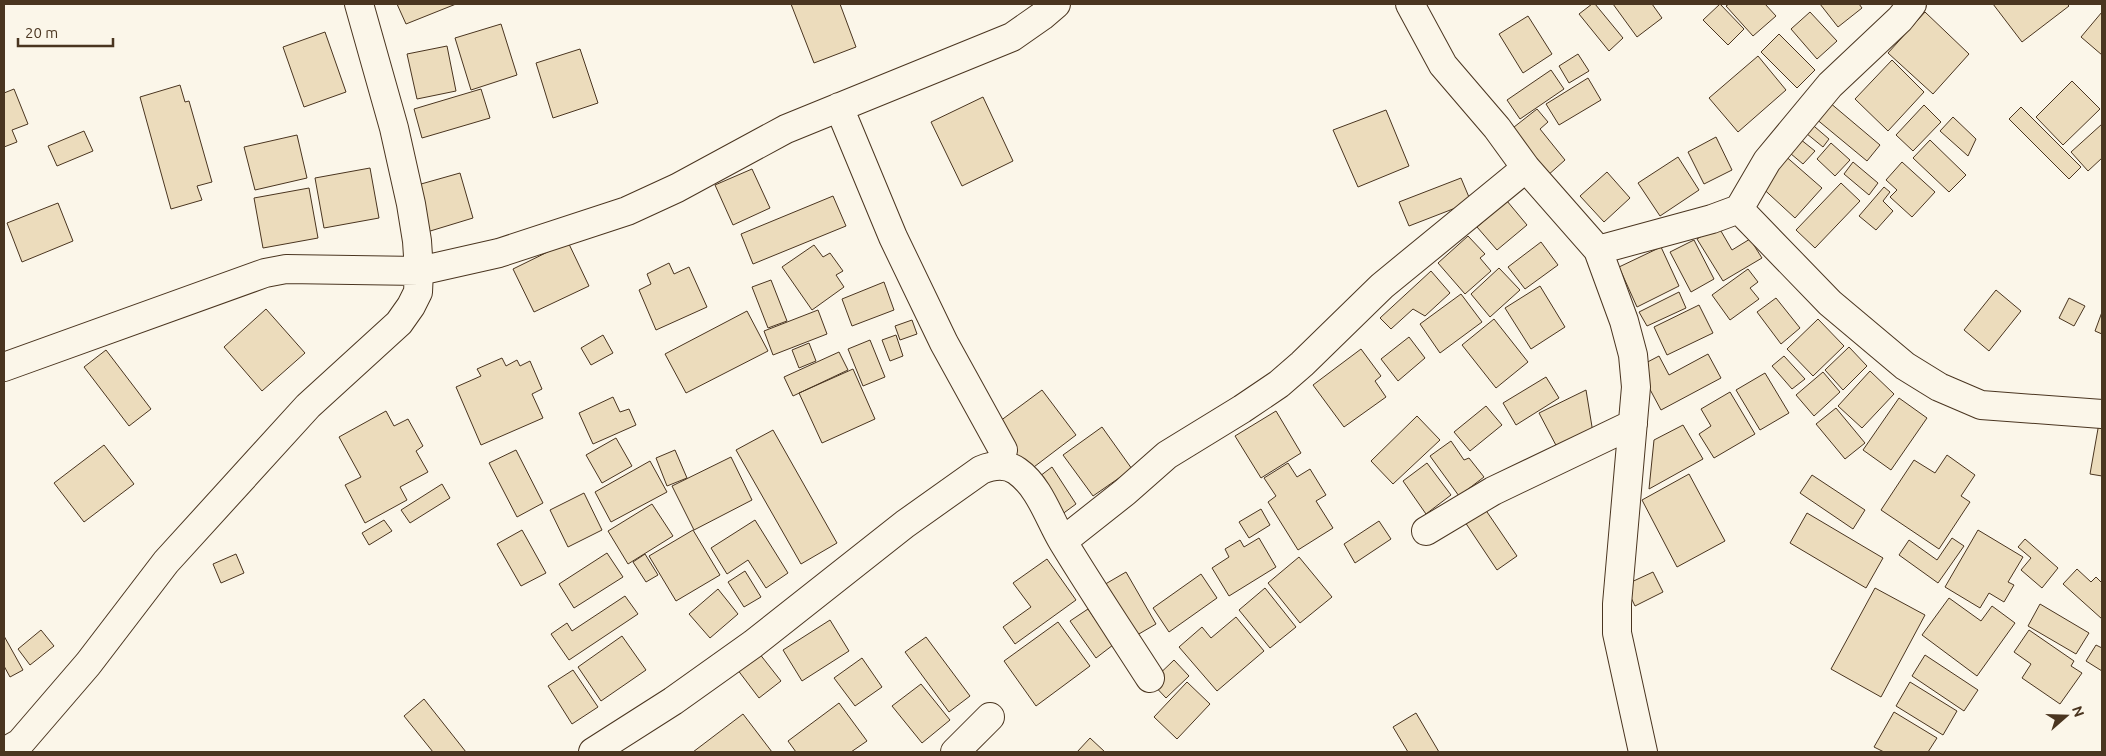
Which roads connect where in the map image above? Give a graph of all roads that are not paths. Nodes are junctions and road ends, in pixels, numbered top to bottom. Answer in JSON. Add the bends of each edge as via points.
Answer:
{"nodes":[{"id":1,"x":359,"y":4,"type":"edge"},
{"id":2,"x":1056,"y":4,"type":"edge"},
{"id":3,"x":1410,"y":4,"type":"edge"},
{"id":4,"x":1912,"y":4,"type":"edge"},
{"id":5,"x":839,"y":107,"type":"junction"},
{"id":6,"x":1526,"y":168,"type":"junction"},
{"id":7,"x":1740,"y":209,"type":"junction"},
{"id":8,"x":1598,"y":250,"type":"junction"},
{"id":9,"x":419,"y":271,"type":"junction"},
{"id":10,"x":4,"y":367,"type":"edge"},
{"id":11,"x":2102,"y":414,"type":"edge"},
{"id":12,"x":1633,"y":424,"type":"junction"},
{"id":13,"x":1002,"y":450,"type":"dead end"},
{"id":14,"x":1426,"y":531,"type":"dead end"},
{"id":15,"x":1062,"y":541,"type":"junction"},
{"id":16,"x":1150,"y":678,"type":"dead end"},
{"id":17,"x":990,"y":717,"type":"dead end"},
{"id":18,"x":15,"y":744,"type":"edge"},
{"id":19,"x":593,"y":752,"type":"edge"},
{"id":20,"x":955,"y":752,"type":"edge"},
{"id":21,"x":1642,"y":752,"type":"edge"}],
"edges":[{"from":1,"to":9,"type":"street","via":[[394,128],[411,204]]},
{"from":2,"to":5,"type":"street","via":[[1012,37]]},
{"from":3,"to":6,"type":"street","via":[[1443,65],[1497,128]]},
{"from":4,"to":7,"type":"street","via":[[1830,86],[1767,161]]},
{"from":5,"to":9,"type":"street","via":[[786,128],[677,188],[627,211],[499,253]]},
{"from":5,"to":13,"type":"street","via":[[892,237]]},
{"from":6,"to":8,"type":"street"},
{"from":6,"to":15,"type":"street","via":[[1382,286],[1279,384],[1167,455]]},
{"from":7,"to":8,"type":"street","via":[[1712,220]]},
{"from":7,"to":11,"type":"street","via":[[1830,303],[1904,366],[1939,387],[1981,405]]},
{"from":8,"to":12,"type":"street","via":[[1633,355],[1636,387]]},
{"from":9,"to":10,"type":"street","via":[[286,269],[264,273]]},
{"from":9,"to":18,"type":"street","via":[[418,292],[398,323],[308,406],[166,562],[88,664]]},
{"from":12,"to":14,"type":"street","via":[[1493,491]]},
{"from":12,"to":21,"type":"street","via":[[1617,633]]},
{"from":15,"to":16,"type":"street"},
{"from":15,"to":19,"type":"street","via":[[1032,486],[1017,470],[992,465],[905,524],[753,644]]},
{"from":17,"to":20,"type":"street"}]}
